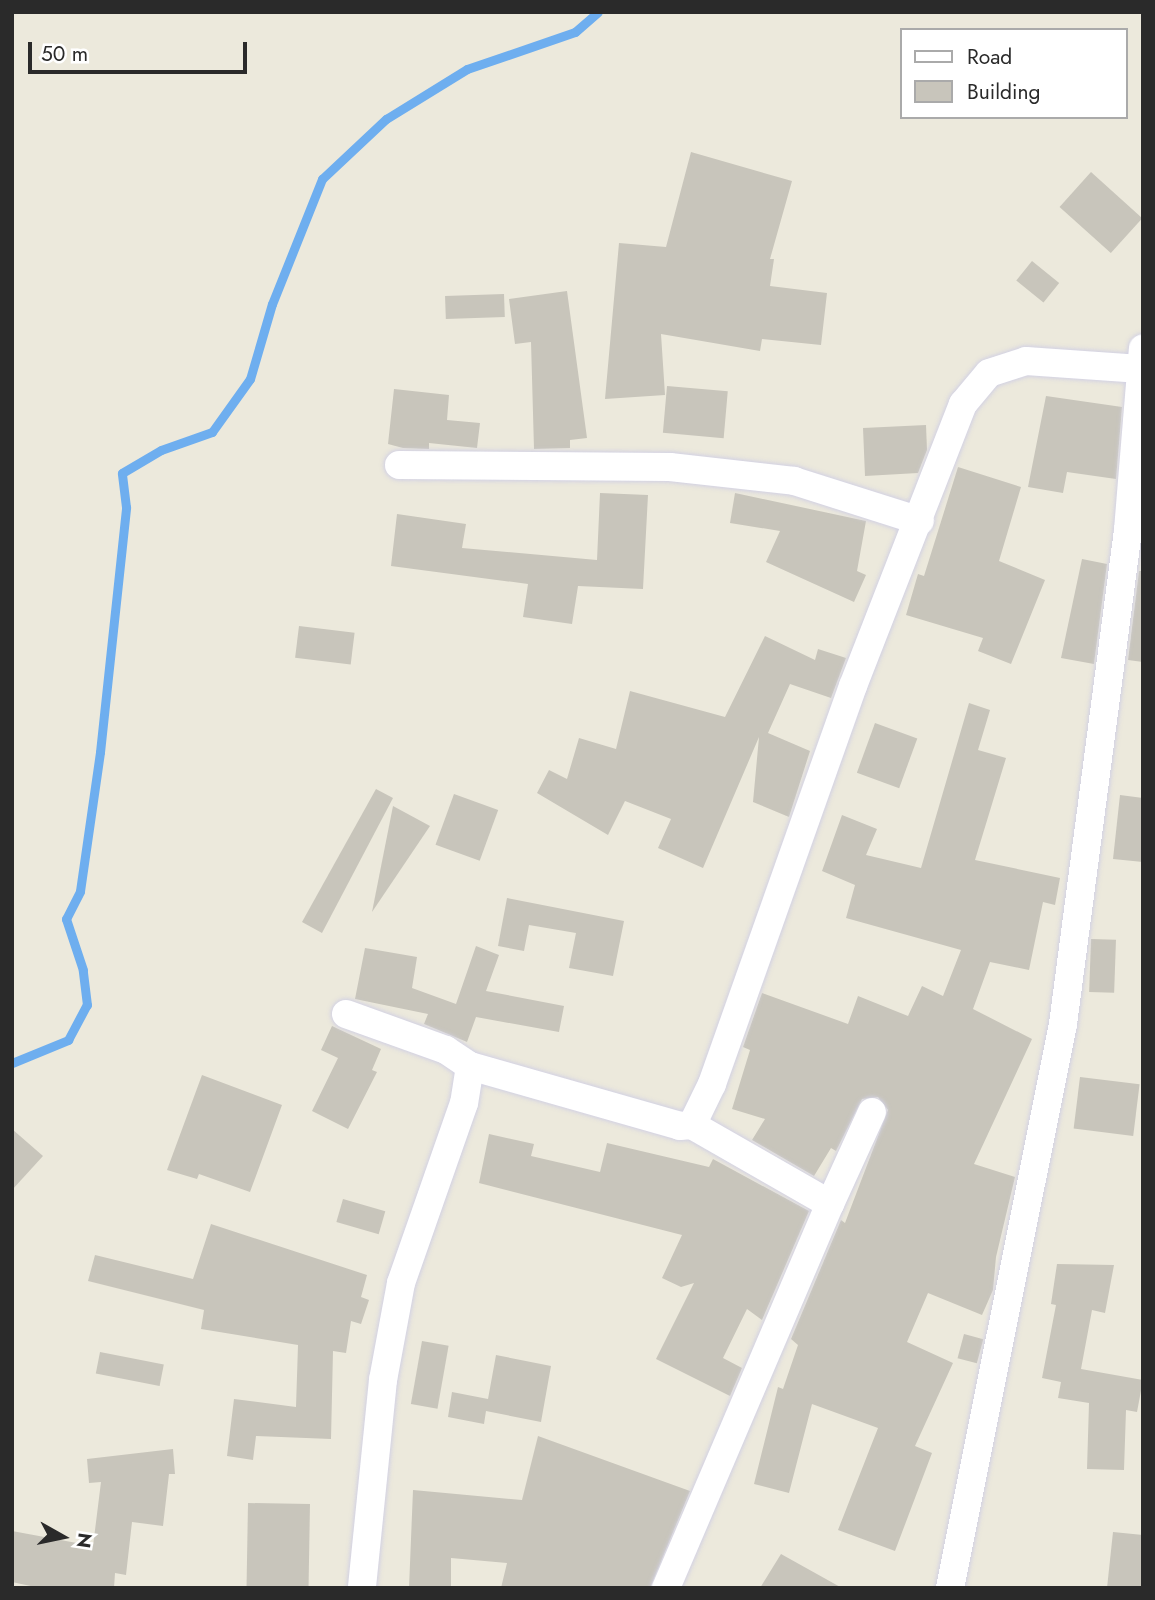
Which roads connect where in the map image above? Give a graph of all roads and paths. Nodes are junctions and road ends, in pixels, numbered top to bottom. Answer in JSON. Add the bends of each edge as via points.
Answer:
{"nodes":[{"id":1,"x":1142,"y":359,"type":"edge"},
{"id":2,"x":399,"y":465,"type":"dead end"},
{"id":3,"x":920,"y":521,"type":"junction"},
{"id":4,"x":346,"y":1014,"type":"dead end"},
{"id":5,"x":470,"y":1066,"type":"junction"},
{"id":6,"x":872,"y":1112,"type":"dead end"},
{"id":7,"x":692,"y":1125,"type":"junction"},
{"id":8,"x":830,"y":1204,"type":"junction"},
{"id":9,"x":362,"y":1588,"type":"edge"},
{"id":10,"x":666,"y":1588,"type":"edge"},
{"id":11,"x":950,"y":1588,"type":"edge"}],
"edges":[{"from":1,"to":3,"type":"street","via":[[1026,361],[989,373],[963,404]]},
{"from":1,"to":11,"type":"street","via":[[1128,530],[1063,1024]]},
{"from":2,"to":3,"type":"street","via":[[670,467],[794,481]]},
{"from":3,"to":7,"type":"street","via":[[853,686],[712,1084]]},
{"from":4,"to":5,"type":"street","via":[[446,1050]]},
{"from":5,"to":7,"type":"street","via":[[680,1126]]},
{"from":5,"to":9,"type":"street","via":[[464,1103],[401,1283],[383,1380]]},
{"from":6,"to":8,"type":"street"},
{"from":7,"to":8,"type":"street"},
{"from":8,"to":10,"type":"street"}]}
